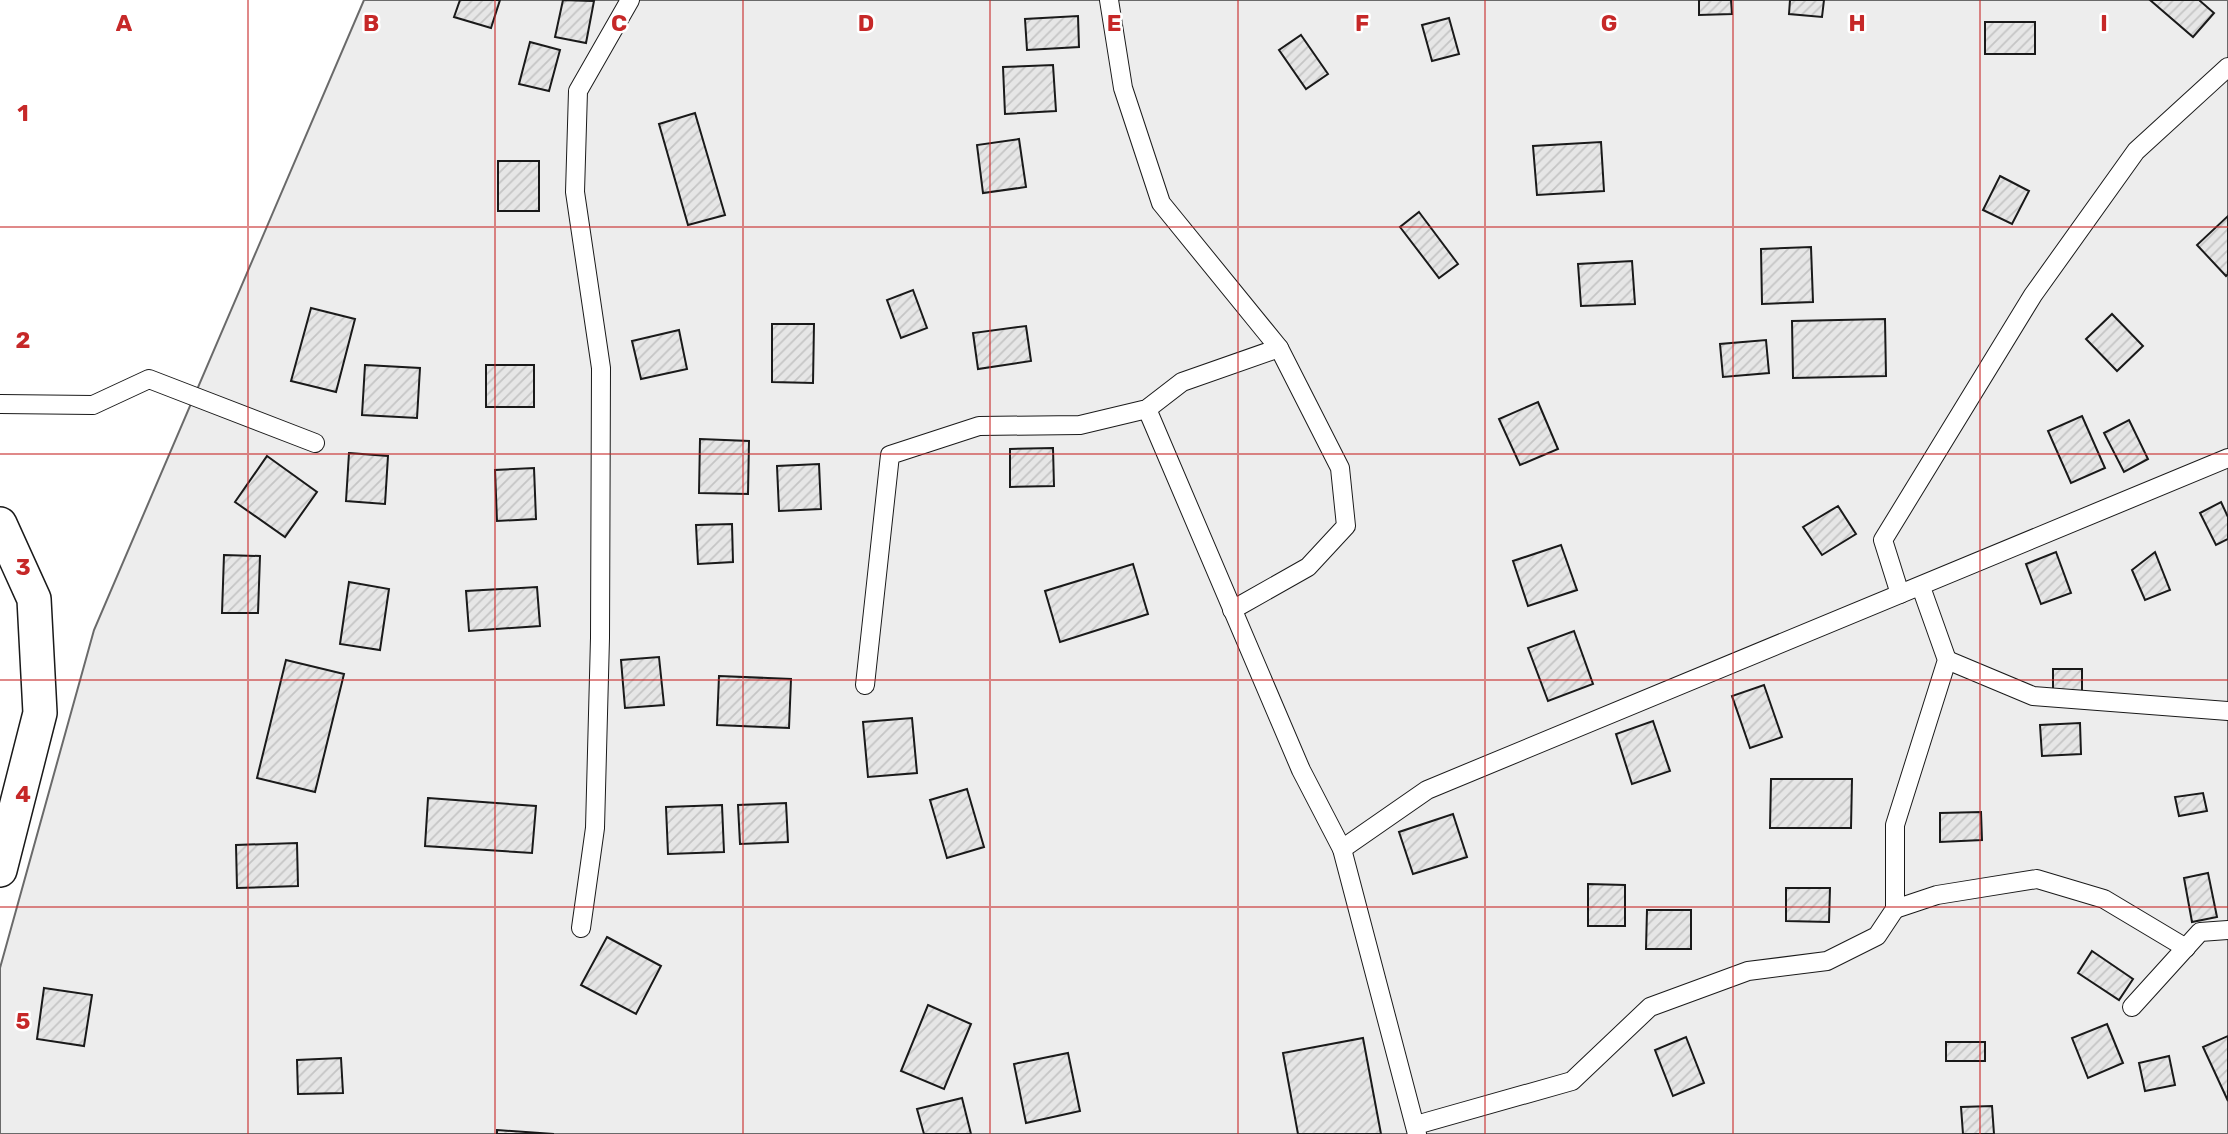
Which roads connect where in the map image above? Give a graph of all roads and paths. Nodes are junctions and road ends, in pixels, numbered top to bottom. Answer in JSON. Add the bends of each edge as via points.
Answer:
{"nodes":[{"id":1,"x":630,"y":0,"type":"edge"},
{"id":2,"x":1109,"y":0,"type":"edge"},
{"id":3,"x":2228,"y":67,"type":"edge"},
{"id":4,"x":1279,"y":348,"type":"junction"},
{"id":5,"x":0,"y":404,"type":"edge"},
{"id":6,"x":1147,"y":409,"type":"junction"},
{"id":7,"x":315,"y":443,"type":"dead end"},
{"id":8,"x":2228,"y":458,"type":"edge"},
{"id":9,"x":0,"y":524,"type":"edge"},
{"id":10,"x":1921,"y":587,"type":"junction"},
{"id":11,"x":1900,"y":594,"type":"junction"},
{"id":12,"x":1232,"y":610,"type":"junction"},
{"id":13,"x":1947,"y":660,"type":"junction"},
{"id":14,"x":865,"y":685,"type":"dead end"},
{"id":15,"x":2228,"y":711,"type":"edge"},
{"id":16,"x":1342,"y":849,"type":"junction"},
{"id":17,"x":0,"y":870,"type":"edge"},
{"id":18,"x":1895,"y":909,"type":"junction"},
{"id":19,"x":581,"y":928,"type":"dead end"},
{"id":20,"x":2228,"y":930,"type":"edge"},
{"id":21,"x":2186,"y":948,"type":"junction"},
{"id":22,"x":2132,"y":1007,"type":"dead end"},
{"id":23,"x":1417,"y":1130,"type":"edge"}],
"edges":[{"from":1,"to":19,"type":"lane","via":[[578,91],[576,192],[601,368],[595,828]]},
{"from":2,"to":4,"type":"lane","via":[[1123,88],[1161,203]]},
{"from":3,"to":11,"type":"lane","via":[[2136,150],[2033,295],[1883,540]]},
{"from":4,"to":6,"type":"lane","via":[[1182,382]]},
{"from":4,"to":12,"type":"lane","via":[[1340,468],[1346,526],[1308,567]]},
{"from":5,"to":7,"type":"lane","via":[[93,405],[149,379]]},
{"from":6,"to":12,"type":"lane"},
{"from":6,"to":14,"type":"lane","via":[[1080,425],[979,426],[890,455]]},
{"from":8,"to":10,"type":"lane"},
{"from":9,"to":17,"type":"street","via":[[34,599],[40,713]]},
{"from":10,"to":11,"type":"lane"},
{"from":10,"to":13,"type":"lane"},
{"from":11,"to":16,"type":"lane","via":[[1427,790]]},
{"from":12,"to":16,"type":"lane","via":[[1301,770]]},
{"from":13,"to":15,"type":"lane","via":[[2033,696]]},
{"from":13,"to":18,"type":"lane","via":[[1895,825]]},
{"from":16,"to":23,"type":"lane"},
{"from":18,"to":21,"type":"lane","via":[[1937,895],[2037,879],[2104,899]]},
{"from":18,"to":23,"type":"lane","via":[[1877,936],[1827,961],[1748,971],[1650,1007],[1572,1081]]},
{"from":20,"to":21,"type":"lane","via":[[2200,932]]},
{"from":21,"to":22,"type":"lane"}]}
